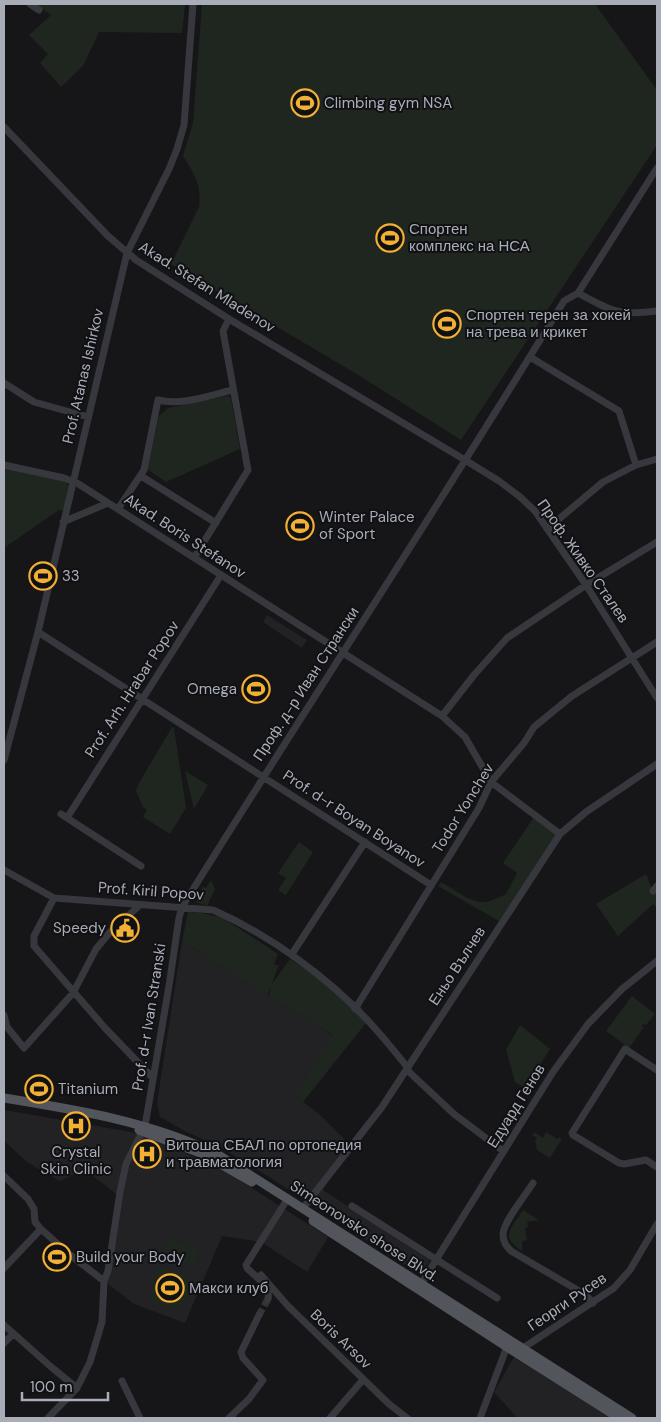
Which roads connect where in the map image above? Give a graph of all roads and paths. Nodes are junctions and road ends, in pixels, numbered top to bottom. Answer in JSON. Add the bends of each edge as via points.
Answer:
{"nodes":[{"id":1,"x":30,"y":4,"type":"edge"},
{"id":2,"x":192,"y":4,"type":"edge"},
{"id":3,"x":39,"y":10,"type":"dead end"},
{"id":4,"x":4,"y":127,"type":"edge"},
{"id":5,"x":657,"y":168,"type":"edge"},
{"id":6,"x":127,"y":253,"type":"junction"},
{"id":7,"x":578,"y":293,"type":"junction"},
{"id":8,"x":657,"y":311,"type":"edge"},
{"id":9,"x":229,"y":319,"type":"junction"},
{"id":10,"x":530,"y":357,"type":"junction"},
{"id":11,"x":4,"y":383,"type":"edge"},
{"id":12,"x":233,"y":390,"type":"junction"},
{"id":13,"x":88,"y":417,"type":"junction"},
{"id":14,"x":657,"y":459,"type":"edge"},
{"id":15,"x":465,"y":460,"type":"junction"},
{"id":16,"x":4,"y":465,"type":"edge"},
{"id":17,"x":636,"y":465,"type":"junction"},
{"id":18,"x":141,"y":476,"type":"junction"},
{"id":19,"x":73,"y":481,"type":"junction"},
{"id":20,"x":108,"y":503,"type":"junction"},
{"id":21,"x":118,"y":509,"type":"junction"},
{"id":22,"x":63,"y":522,"type":"junction"},
{"id":23,"x":216,"y":523,"type":"junction"},
{"id":24,"x":547,"y":528,"type":"junction"},
{"id":25,"x":657,"y":542,"type":"edge"},
{"id":26,"x":194,"y":558,"type":"junction"},
{"id":27,"x":221,"y":575,"type":"junction"},
{"id":28,"x":586,"y":585,"type":"junction"},
{"id":29,"x":38,"y":632,"type":"junction"},
{"id":30,"x":657,"y":642,"type":"edge"},
{"id":31,"x":342,"y":652,"type":"junction"},
{"id":32,"x":632,"y":658,"type":"junction"},
{"id":33,"x":657,"y":698,"type":"edge"},
{"id":34,"x":143,"y":699,"type":"junction"},
{"id":35,"x":442,"y":716,"type":"junction"},
{"id":36,"x":4,"y":760,"type":"edge"},
{"id":37,"x":657,"y":764,"type":"edge"},
{"id":38,"x":263,"y":777,"type":"junction"},
{"id":39,"x":491,"y":782,"type":"junction"},
{"id":40,"x":560,"y":834,"type":"junction"},
{"id":41,"x":365,"y":842,"type":"junction"},
{"id":42,"x":142,"y":866,"type":"dead end"},
{"id":43,"x":4,"y":870,"type":"edge"},
{"id":44,"x":431,"y":885,"type":"junction"},
{"id":45,"x":54,"y":898,"type":"junction"},
{"id":46,"x":140,"y":904,"type":"junction"},
{"id":47,"x":182,"y":907,"type":"junction"},
{"id":48,"x":292,"y":954,"type":"junction"},
{"id":49,"x":657,"y":961,"type":"edge"},
{"id":50,"x":73,"y":993,"type":"junction"},
{"id":51,"x":355,"y":1009,"type":"junction"},
{"id":52,"x":4,"y":1015,"type":"edge"},
{"id":53,"x":407,"y":1069,"type":"junction"},
{"id":54,"x":657,"y":1070,"type":"edge"},
{"id":55,"x":154,"y":1078,"type":"junction"},
{"id":56,"x":4,"y":1098,"type":"edge"},
{"id":57,"x":4,"y":1104,"type":"edge"},
{"id":58,"x":144,"y":1128,"type":"junction"},
{"id":59,"x":503,"y":1151,"type":"junction"},
{"id":60,"x":657,"y":1167,"type":"edge"},
{"id":61,"x":4,"y":1176,"type":"edge"},
{"id":62,"x":532,"y":1183,"type":"dead end"},
{"id":63,"x":287,"y":1201,"type":"junction"},
{"id":64,"x":352,"y":1206,"type":"dead end"},
{"id":65,"x":303,"y":1208,"type":"junction"},
{"id":66,"x":657,"y":1224,"type":"edge"},
{"id":67,"x":41,"y":1229,"type":"junction"},
{"id":68,"x":436,"y":1260,"type":"junction"},
{"id":69,"x":4,"y":1268,"type":"edge"},
{"id":70,"x":261,"y":1275,"type":"dead end"},
{"id":71,"x":106,"y":1276,"type":"junction"},
{"id":72,"x":421,"y":1284,"type":"junction"},
{"id":73,"x":497,"y":1298,"type":"dead end"},
{"id":74,"x":268,"y":1299,"type":"dead end"},
{"id":75,"x":593,"y":1303,"type":"junction"},
{"id":76,"x":259,"y":1315,"type":"tunnel mouth"},
{"id":77,"x":4,"y":1325,"type":"edge"},
{"id":78,"x":13,"y":1334,"type":"junction"},
{"id":79,"x":4,"y":1343,"type":"edge"},
{"id":80,"x":508,"y":1344,"type":"junction"},
{"id":81,"x":518,"y":1351,"type":"junction"},
{"id":82,"x":122,"y":1381,"type":"dead end"},
{"id":83,"x":361,"y":1382,"type":"dead end"},
{"id":84,"x":77,"y":1388,"type":"junction"},
{"id":85,"x":48,"y":1418,"type":"edge"},
{"id":86,"x":140,"y":1418,"type":"edge"},
{"id":87,"x":229,"y":1418,"type":"edge"},
{"id":88,"x":330,"y":1418,"type":"edge"},
{"id":89,"x":407,"y":1418,"type":"edge"},
{"id":90,"x":480,"y":1418,"type":"edge"},
{"id":91,"x":619,"y":1418,"type":"edge"},
{"id":92,"x":632,"y":1418,"type":"edge"}],
"edges":[{"from":1,"to":3,"type":"street"},
{"from":2,"to":6,"type":"street","name":"Prof. Atanas Ishirkov","via":[[184,125],[178,149]]},
{"from":4,"to":6,"type":"street","name":"Akad. Stefan Mladenov"},
{"from":5,"to":7,"type":"street","name":"Проф. д-р Иван Странски"},
{"from":6,"to":9,"type":"street","name":"Akad. Stefan Mladenov"},
{"from":6,"to":13,"type":"street","name":"Prof. Atanas Ishirkov"},
{"from":7,"to":8,"type":"street","via":[[617,312]]},
{"from":7,"to":10,"type":"street","name":"Проф. д-р Иван Странски","via":[[564,301]]},
{"from":9,"to":12,"type":"street","via":[[222,331]]},
{"from":9,"to":15,"type":"street","name":"Akad. Stefan Mladenov"},
{"from":10,"to":15,"type":"street","name":"Проф. д-р Иван Странски"},
{"from":10,"to":17,"type":"street","via":[[618,411]]},
{"from":11,"to":13,"type":"street","via":[[34,402]]},
{"from":12,"to":18,"type":"street","via":[[190,400],[158,400]]},
{"from":12,"to":23,"type":"street","via":[[248,470]]},
{"from":13,"to":19,"type":"street","name":"Prof. Atanas Ishirkov"},
{"from":14,"to":17,"type":"street"},
{"from":15,"to":24,"type":"street","name":"Проф. Живко Сталев","via":[[519,496]]},
{"from":15,"to":31,"type":"street","name":"Проф. д-р Иван Странски"},
{"from":16,"to":19,"type":"street","name":"Akad. Boris Stefanov"},
{"from":17,"to":24,"type":"street","via":[[603,482]]},
{"from":18,"to":21,"type":"street"},
{"from":18,"to":23,"type":"street"},
{"from":19,"to":20,"type":"street","name":"Akad. Boris Stefanov"},
{"from":19,"to":22,"type":"street","name":"Prof. Atanas Ishirkov"},
{"from":20,"to":21,"type":"street","name":"Akad. Boris Stefanov"},
{"from":20,"to":22,"type":"street"},
{"from":21,"to":26,"type":"street","name":"Akad. Boris Stefanov"},
{"from":22,"to":29,"type":"street","name":"Prof. Atanas Ishirkov"},
{"from":23,"to":26,"type":"street"},
{"from":24,"to":28,"type":"street","name":"Проф. Живко Сталев"},
{"from":25,"to":28,"type":"street"},
{"from":26,"to":27,"type":"street","name":"Akad. Boris Stefanov"},
{"from":27,"to":31,"type":"street","name":"Akad. Boris Stefanov"},
{"from":27,"to":34,"type":"street","name":"Prof. Arh. Hrabar Popov"},
{"from":28,"to":32,"type":"street","name":"Проф. Живко Сталев"},
{"from":28,"to":35,"type":"street","via":[[506,638]]},
{"from":29,"to":34,"type":"street","name":"Prof. d-r Boyan Boyanov"},
{"from":29,"to":36,"type":"street","name":"Prof. Atanas Ishirkov"},
{"from":30,"to":32,"type":"street","name":"Todor Yonchev"},
{"from":31,"to":35,"type":"street","name":"Akad. Boris Stefanov"},
{"from":31,"to":38,"type":"street","name":"Проф. д-р Иван Странски"},
{"from":32,"to":33,"type":"street","name":"Проф. Живко Сталев"},
{"from":32,"to":39,"type":"street","name":"Todor Yonchev","via":[[572,696],[534,726],[524,744]]},
{"from":34,"to":38,"type":"street","name":"Prof. d-r Boyan Boyanov"},
{"from":34,"to":42,"type":"street","name":"Prof. Arh. Hrabar Popov","via":[[64,816]]},
{"from":35,"to":39,"type":"street","name":"Akad. Boris Stefanov","via":[[465,737]]},
{"from":37,"to":40,"type":"street","name":"Еньо Вълчев","via":[[586,812]]},
{"from":38,"to":41,"type":"street","name":"Prof. d-r Boyan Boyanov"},
{"from":38,"to":47,"type":"street","name":"Проф. д-р Иван Странски"},
{"from":39,"to":40,"type":"street"},
{"from":39,"to":44,"type":"street","name":"Todor Yonchev","via":[[479,808]]},
{"from":40,"to":53,"type":"street","name":"Еньо Вълчев"},
{"from":41,"to":44,"type":"street","name":"Prof. d-r Boyan Boyanov"},
{"from":41,"to":48,"type":"street"},
{"from":43,"to":45,"type":"street","name":"Prof. Kiril Popov"},
{"from":44,"to":51,"type":"street","name":"Todor Yonchev"},
{"from":45,"to":46,"type":"street","name":"Prof. Kiril Popov"},
{"from":45,"to":50,"type":"street","via":[[33,941]]},
{"from":46,"to":47,"type":"street","name":"Prof. Kiril Popov"},
{"from":46,"to":50,"type":"street","via":[[96,949]]},
{"from":47,"to":48,"type":"street","name":"Prof. Kiril Popov","via":[[213,910]]},
{"from":47,"to":55,"type":"street","name":"Prof. d-r Ivan Stranski"},
{"from":48,"to":51,"type":"street","name":"Prof. Kiril Popov"},
{"from":49,"to":59,"type":"street","name":"Едуард Генов","via":[[622,989],[588,1024]]},
{"from":50,"to":52,"type":"street","via":[[24,1048],[7,1027]]},
{"from":50,"to":55,"type":"street"},
{"from":51,"to":53,"type":"street","name":"Prof. Kiril Popov","via":[[372,1024]]},
{"from":53,"to":59,"type":"street","via":[[454,1114]]},
{"from":53,"to":65,"type":"street","name":"Еньо Вълчев","via":[[382,1107]]},
{"from":54,"to":60,"type":"street","via":[[625,1049],[572,1134],[619,1163],[646,1160]]},
{"from":55,"to":58,"type":"street","name":"Prof. d-r Ivan Stranski"},
{"from":56,"to":58,"type":"main road","name":"Simeonovsko shose Blvd.","via":[[90,1113]]},
{"from":57,"to":58,"type":"main road","name":"Simeonovsko shose Blvd."},
{"from":58,"to":63,"type":"main road","name":"Simeonovsko shose Blvd.","via":[[213,1159]]},
{"from":58,"to":71,"type":"street","name":"Prof. d-r Ivan Stranski","via":[[125,1170]]},
{"from":59,"to":68,"type":"street","name":"Едуард Генов"},
{"from":61,"to":67,"type":"street","via":[[28,1199],[34,1209],[34,1222]]},
{"from":62,"to":75,"type":"street","via":[[506,1224],[503,1240],[506,1246],[586,1295]]},
{"from":63,"to":65,"type":"main road","name":"Simeonovsko shose Blvd."},
{"from":63,"to":74,"type":"street","via":[[246,1265],[265,1286]]},
{"from":63,"to":80,"type":"main road","name":"Simeonovsko shose Blvd."},
{"from":64,"to":68,"type":"street"},
{"from":65,"to":72,"type":"main road","name":"Simeonovsko shose Blvd."},
{"from":66,"to":75,"type":"street","name":"Георги Русев","via":[[622,1280]]},
{"from":67,"to":69,"type":"street"},
{"from":67,"to":71,"type":"street","via":[[69,1254]]},
{"from":68,"to":72,"type":"street","name":"Едуард Генов"},
{"from":68,"to":73,"type":"street"},
{"from":70,"to":89,"type":"street","name":"Boris Arsov","via":[[288,1306]]},
{"from":71,"to":84,"type":"street","name":"Prof. d-r Ivan Stranski","via":[[100,1331]]},
{"from":72,"to":80,"type":"main road","name":"Simeonovsko shose Blvd."},
{"from":75,"to":81,"type":"street","name":"Георги Русев"},
{"from":76,"to":87,"type":"street","via":[[242,1355],[263,1380]]},
{"from":77,"to":78,"type":"street"},
{"from":78,"to":79,"type":"street"},
{"from":78,"to":84,"type":"street"},
{"from":80,"to":81,"type":"main road","name":"Simeonovsko shose Blvd."},
{"from":80,"to":90,"type":"street"},
{"from":81,"to":91,"type":"main road","name":"Simeonovsko shose Blvd."},
{"from":81,"to":92,"type":"main road","name":"Simeonovsko shose Blvd."},
{"from":82,"to":86,"type":"street"},
{"from":83,"to":88,"type":"street"},
{"from":84,"to":85,"type":"street","name":"Prof. d-r Ivan Stranski"}]}
